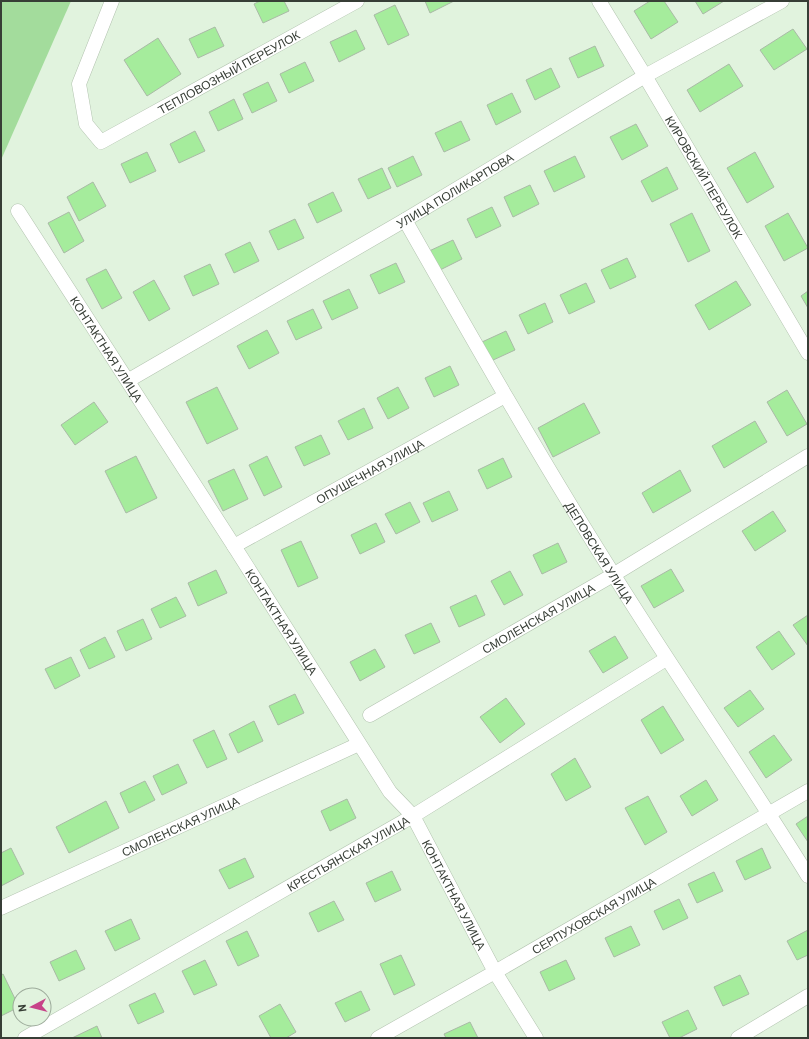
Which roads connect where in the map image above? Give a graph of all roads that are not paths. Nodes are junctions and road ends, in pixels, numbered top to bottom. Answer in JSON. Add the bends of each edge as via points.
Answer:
{"nodes":[{"id":1,"x":112,"y":1,"type":"edge"},
{"id":2,"x":357,"y":1,"type":"edge"},
{"id":3,"x":599,"y":1,"type":"edge"},
{"id":4,"x":782,"y":1,"type":"edge"},
{"id":5,"x":645,"y":76,"type":"junction"},
{"id":6,"x":18,"y":210,"type":"dead end"},
{"id":7,"x":405,"y":220,"type":"junction"},
{"id":8,"x":808,"y":353,"type":"edge"},
{"id":9,"x":128,"y":380,"type":"junction"},
{"id":10,"x":505,"y":396,"type":"junction"},
{"id":11,"x":808,"y":456,"type":"edge"},
{"id":12,"x":234,"y":546,"type":"junction"},
{"id":13,"x":613,"y":575,"type":"junction"},
{"id":14,"x":666,"y":659,"type":"junction"},
{"id":15,"x":370,"y":715,"type":"dead end"},
{"id":16,"x":359,"y":744,"type":"junction"},
{"id":17,"x":808,"y":791,"type":"edge"},
{"id":18,"x":769,"y":813,"type":"junction"},
{"id":19,"x":413,"y":816,"type":"junction"},
{"id":20,"x":808,"y":876,"type":"edge"},
{"id":21,"x":1,"y":908,"type":"edge"},
{"id":22,"x":495,"y":972,"type":"junction"},
{"id":23,"x":808,"y":996,"type":"edge"},
{"id":24,"x":25,"y":1038,"type":"edge"},
{"id":25,"x":378,"y":1038,"type":"edge"},
{"id":26,"x":536,"y":1038,"type":"edge"},
{"id":27,"x":738,"y":1038,"type":"edge"}],
"edges":[{"from":1,"to":2,"type":"street","name":"ТЕПЛОВОЗНЫЙ ПЕРЕУЛОК","via":[[79,84],[86,124],[101,142]]},
{"from":3,"to":5,"type":"street","name":"КИРОВСКИЙ ПЕРЕУЛОК"},
{"from":4,"to":5,"type":"street","name":"УЛИЦА ПОЛИКАРПОВА"},
{"from":5,"to":7,"type":"street","name":"УЛИЦА ПОЛИКАРПОВА"},
{"from":5,"to":8,"type":"street","name":"КИРОВСКИЙ ПЕРЕУЛОК"},
{"from":6,"to":9,"type":"street","name":"КОНТАКТНАЯ УЛИЦА"},
{"from":7,"to":9,"type":"street","name":"УЛИЦА ПОЛИКАРПОВА"},
{"from":7,"to":10,"type":"street","name":"ДЕПОВСКАЯ УЛИЦА"},
{"from":9,"to":12,"type":"street","name":"КОНТАКТНАЯ УЛИЦА"},
{"from":10,"to":12,"type":"street","name":"ОПУШЕЧНАЯ УЛИЦА"},
{"from":10,"to":13,"type":"street","name":"ДЕПОВСКАЯ УЛИЦА"},
{"from":11,"to":13,"type":"street","name":"СМОЛЕНСКАЯ УЛИЦА"},
{"from":12,"to":16,"type":"street","name":"КОНТАКТНАЯ УЛИЦА"},
{"from":13,"to":14,"type":"street","name":"ДЕПОВСКАЯ УЛИЦА"},
{"from":13,"to":15,"type":"street","name":"СМОЛЕНСКАЯ УЛИЦА"},
{"from":14,"to":18,"type":"street","name":"ДЕПОВСКАЯ УЛИЦА"},
{"from":14,"to":19,"type":"street","name":"КРЕСТЬЯНСКАЯ УЛИЦА"},
{"from":16,"to":19,"type":"street","name":"КОНТАКТНАЯ УЛИЦА","via":[[390,792]]},
{"from":16,"to":21,"type":"street","name":"СМОЛЕНСКАЯ УЛИЦА"},
{"from":17,"to":18,"type":"street","name":"СЕРПУХОВСКАЯ УЛИЦА"},
{"from":18,"to":20,"type":"street","name":"ДЕПОВСКАЯ УЛИЦА"},
{"from":18,"to":22,"type":"street","name":"СЕРПУХОВСКАЯ УЛИЦА"},
{"from":19,"to":22,"type":"street","name":"КОНТАКТНАЯ УЛИЦА"},
{"from":19,"to":24,"type":"street","name":"КРЕСТЬЯНСКАЯ УЛИЦА"},
{"from":22,"to":25,"type":"street","name":"СЕРПУХОВСКАЯ УЛИЦА"},
{"from":22,"to":26,"type":"street","name":"КОНТАКТНАЯ УЛИЦА"},
{"from":23,"to":27,"type":"street"}]}
